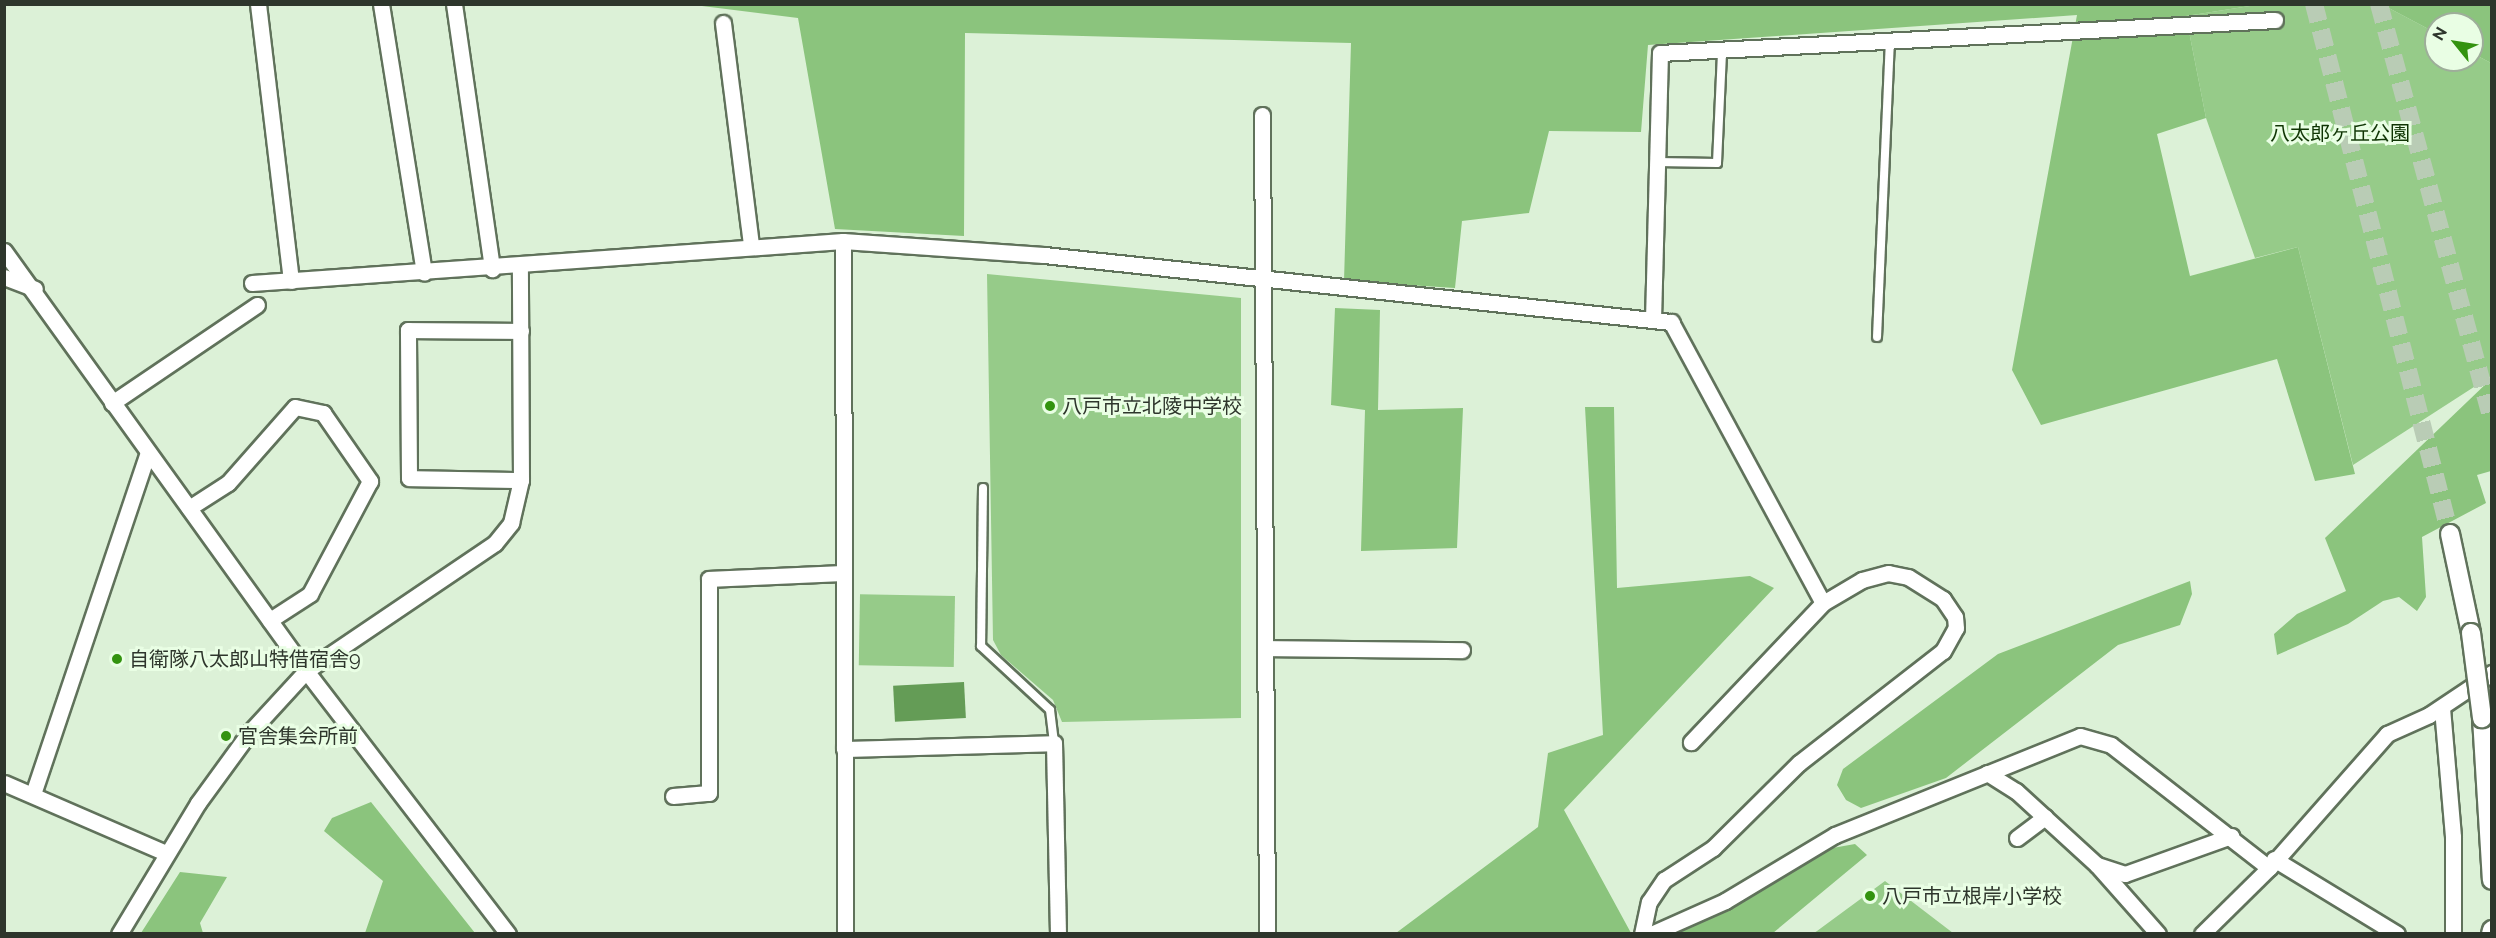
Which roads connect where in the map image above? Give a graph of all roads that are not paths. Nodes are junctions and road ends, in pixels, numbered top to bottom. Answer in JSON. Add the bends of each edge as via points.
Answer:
{"nodes":[{"id":1,"x":258,"y":4,"type":"edge"},
{"id":2,"x":381,"y":4,"type":"edge"},
{"id":3,"x":454,"y":4,"type":"edge"},
{"id":4,"x":2275,"y":20,"type":"dead end"},
{"id":5,"x":723,"y":23,"type":"dead end"},
{"id":6,"x":1890,"y":43,"type":"junction"},
{"id":7,"x":1722,"y":53,"type":"junction"},
{"id":8,"x":1262,"y":115,"type":"dead end"},
{"id":9,"x":1655,"y":162,"type":"junction"},
{"id":10,"x":843,"y":242,"type":"junction"},
{"id":11,"x":751,"y":245,"type":"junction"},
{"id":12,"x":4,"y":251,"type":"edge"},
{"id":13,"x":520,"y":267,"type":"junction"},
{"id":14,"x":492,"y":269,"type":"junction"},
{"id":15,"x":424,"y":273,"type":"junction"},
{"id":16,"x":4,"y":277,"type":"edge"},
{"id":17,"x":1260,"y":279,"type":"junction"},
{"id":18,"x":291,"y":281,"type":"junction"},
{"id":19,"x":252,"y":283,"type":"dead end"},
{"id":20,"x":35,"y":289,"type":"junction"},
{"id":21,"x":257,"y":305,"type":"dead end"},
{"id":22,"x":1653,"y":320,"type":"junction"},
{"id":23,"x":521,"y":331,"type":"junction"},
{"id":24,"x":1877,"y":337,"type":"dead end"},
{"id":25,"x":112,"y":403,"type":"junction"},
{"id":26,"x":148,"y":453,"type":"junction"},
{"id":27,"x":521,"y":480,"type":"junction"},
{"id":28,"x":983,"y":488,"type":"dead end"},
{"id":29,"x":189,"y":508,"type":"junction"},
{"id":30,"x":2450,"y":534,"type":"tunnel mouth"},
{"id":31,"x":841,"y":573,"type":"junction"},
{"id":32,"x":1823,"y":603,"type":"junction"},
{"id":33,"x":270,"y":620,"type":"junction"},
{"id":34,"x":1265,"y":648,"type":"junction"},
{"id":35,"x":1462,"y":650,"type":"dead end"},
{"id":36,"x":306,"y":671,"type":"junction"},
{"id":37,"x":2492,"y":673,"type":"edge"},
{"id":38,"x":2442,"y":708,"type":"junction"},
{"id":39,"x":1691,"y":742,"type":"dead end"},
{"id":40,"x":1054,"y":743,"type":"junction"},
{"id":41,"x":844,"y":749,"type":"junction"},
{"id":42,"x":1987,"y":773,"type":"junction"},
{"id":43,"x":4,"y":783,"type":"edge"},
{"id":44,"x":33,"y":794,"type":"junction"},
{"id":45,"x":673,"y":796,"type":"dead end"},
{"id":46,"x":2045,"y":818,"type":"junction"},
{"id":47,"x":2230,"y":836,"type":"junction"},
{"id":48,"x":2017,"y":838,"type":"dead end"},
{"id":49,"x":166,"y":853,"type":"junction"},
{"id":50,"x":2272,"y":863,"type":"junction"},
{"id":51,"x":2097,"y":865,"type":"junction"},
{"id":52,"x":2492,"y":880,"type":"edge"},
{"id":53,"x":119,"y":933,"type":"edge"},
{"id":54,"x":508,"y":933,"type":"edge"},
{"id":55,"x":845,"y":933,"type":"edge"},
{"id":56,"x":1058,"y":933,"type":"edge"},
{"id":57,"x":1267,"y":933,"type":"edge"},
{"id":58,"x":1642,"y":933,"type":"edge"},
{"id":59,"x":1651,"y":933,"type":"edge"},
{"id":60,"x":2158,"y":933,"type":"edge"},
{"id":61,"x":2202,"y":933,"type":"edge"},
{"id":62,"x":2397,"y":933,"type":"edge"},
{"id":63,"x":2453,"y":933,"type":"edge"}],
"edges":[{"from":1,"to":18,"type":"street"},
{"from":2,"to":15,"type":"street"},
{"from":3,"to":14,"type":"street"},
{"from":4,"to":6,"type":"street"},
{"from":5,"to":11,"type":"street"},
{"from":6,"to":7,"type":"street"},
{"from":6,"to":24,"type":"lane"},
{"from":7,"to":9,"type":"street","via":[[1660,53]]},
{"from":7,"to":9,"type":"lane","via":[[1717,163]]},
{"from":8,"to":17,"type":"street"},
{"from":9,"to":22,"type":"street"},
{"from":10,"to":11,"type":"street"},
{"from":10,"to":17,"type":"street","via":[[1032,254]]},
{"from":10,"to":31,"type":"street"},
{"from":11,"to":13,"type":"street"},
{"from":12,"to":20,"type":"street"},
{"from":13,"to":14,"type":"street"},
{"from":13,"to":23,"type":"street"},
{"from":14,"to":15,"type":"street"},
{"from":15,"to":18,"type":"street"},
{"from":16,"to":20,"type":"street"},
{"from":17,"to":22,"type":"street"},
{"from":17,"to":34,"type":"street"},
{"from":18,"to":19,"type":"street"},
{"from":20,"to":25,"type":"street"},
{"from":21,"to":25,"type":"street"},
{"from":22,"to":32,"type":"street","via":[[1671,322],[1682,335]]},
{"from":23,"to":27,"type":"street"},
{"from":23,"to":27,"type":"street","via":[[408,330],[409,478]]},
{"from":25,"to":26,"type":"street"},
{"from":26,"to":29,"type":"street"},
{"from":26,"to":44,"type":"street"},
{"from":27,"to":36,"type":"street","via":[[510,523],[495,543]]},
{"from":28,"to":40,"type":"lane","via":[[981,646],[1050,710]]},
{"from":29,"to":33,"type":"street"},
{"from":29,"to":33,"type":"street","via":[[228,483],[295,407],[323,413],[370,481],[310,594]]},
{"from":30,"to":52,"type":"street","bridge":true,"via":[[2471,633],[2482,718]]},
{"from":31,"to":41,"type":"street"},
{"from":31,"to":45,"type":"street","via":[[709,579],[709,793]]},
{"from":32,"to":39,"type":"street"},
{"from":32,"to":58,"type":"street","via":[[1862,580],[1888,573],[1926,585],[1943,599],[1956,628],[1943,651],[1799,763],[1713,848],[1664,880],[1649,902]]},
{"from":33,"to":36,"type":"street"},
{"from":34,"to":35,"type":"street"},
{"from":34,"to":57,"type":"street"},
{"from":36,"to":49,"type":"street","via":[[249,733]]},
{"from":36,"to":54,"type":"street"},
{"from":37,"to":38,"type":"street"},
{"from":38,"to":50,"type":"street","via":[[2387,734]]},
{"from":38,"to":63,"type":"street","via":[[2453,837]]},
{"from":40,"to":41,"type":"street"},
{"from":40,"to":56,"type":"street"},
{"from":41,"to":55,"type":"street"},
{"from":42,"to":46,"type":"street"},
{"from":42,"to":47,"type":"street","via":[[2080,736],[2111,745]]},
{"from":42,"to":59,"type":"street","via":[[1835,835],[1725,901]]},
{"from":43,"to":44,"type":"street"},
{"from":44,"to":49,"type":"street"},
{"from":46,"to":48,"type":"street"},
{"from":46,"to":51,"type":"street"},
{"from":47,"to":50,"type":"street"},
{"from":47,"to":51,"type":"street","via":[[2125,874]]},
{"from":49,"to":53,"type":"street"},
{"from":50,"to":61,"type":"street"},
{"from":50,"to":62,"type":"street"},
{"from":51,"to":60,"type":"street"}]}
